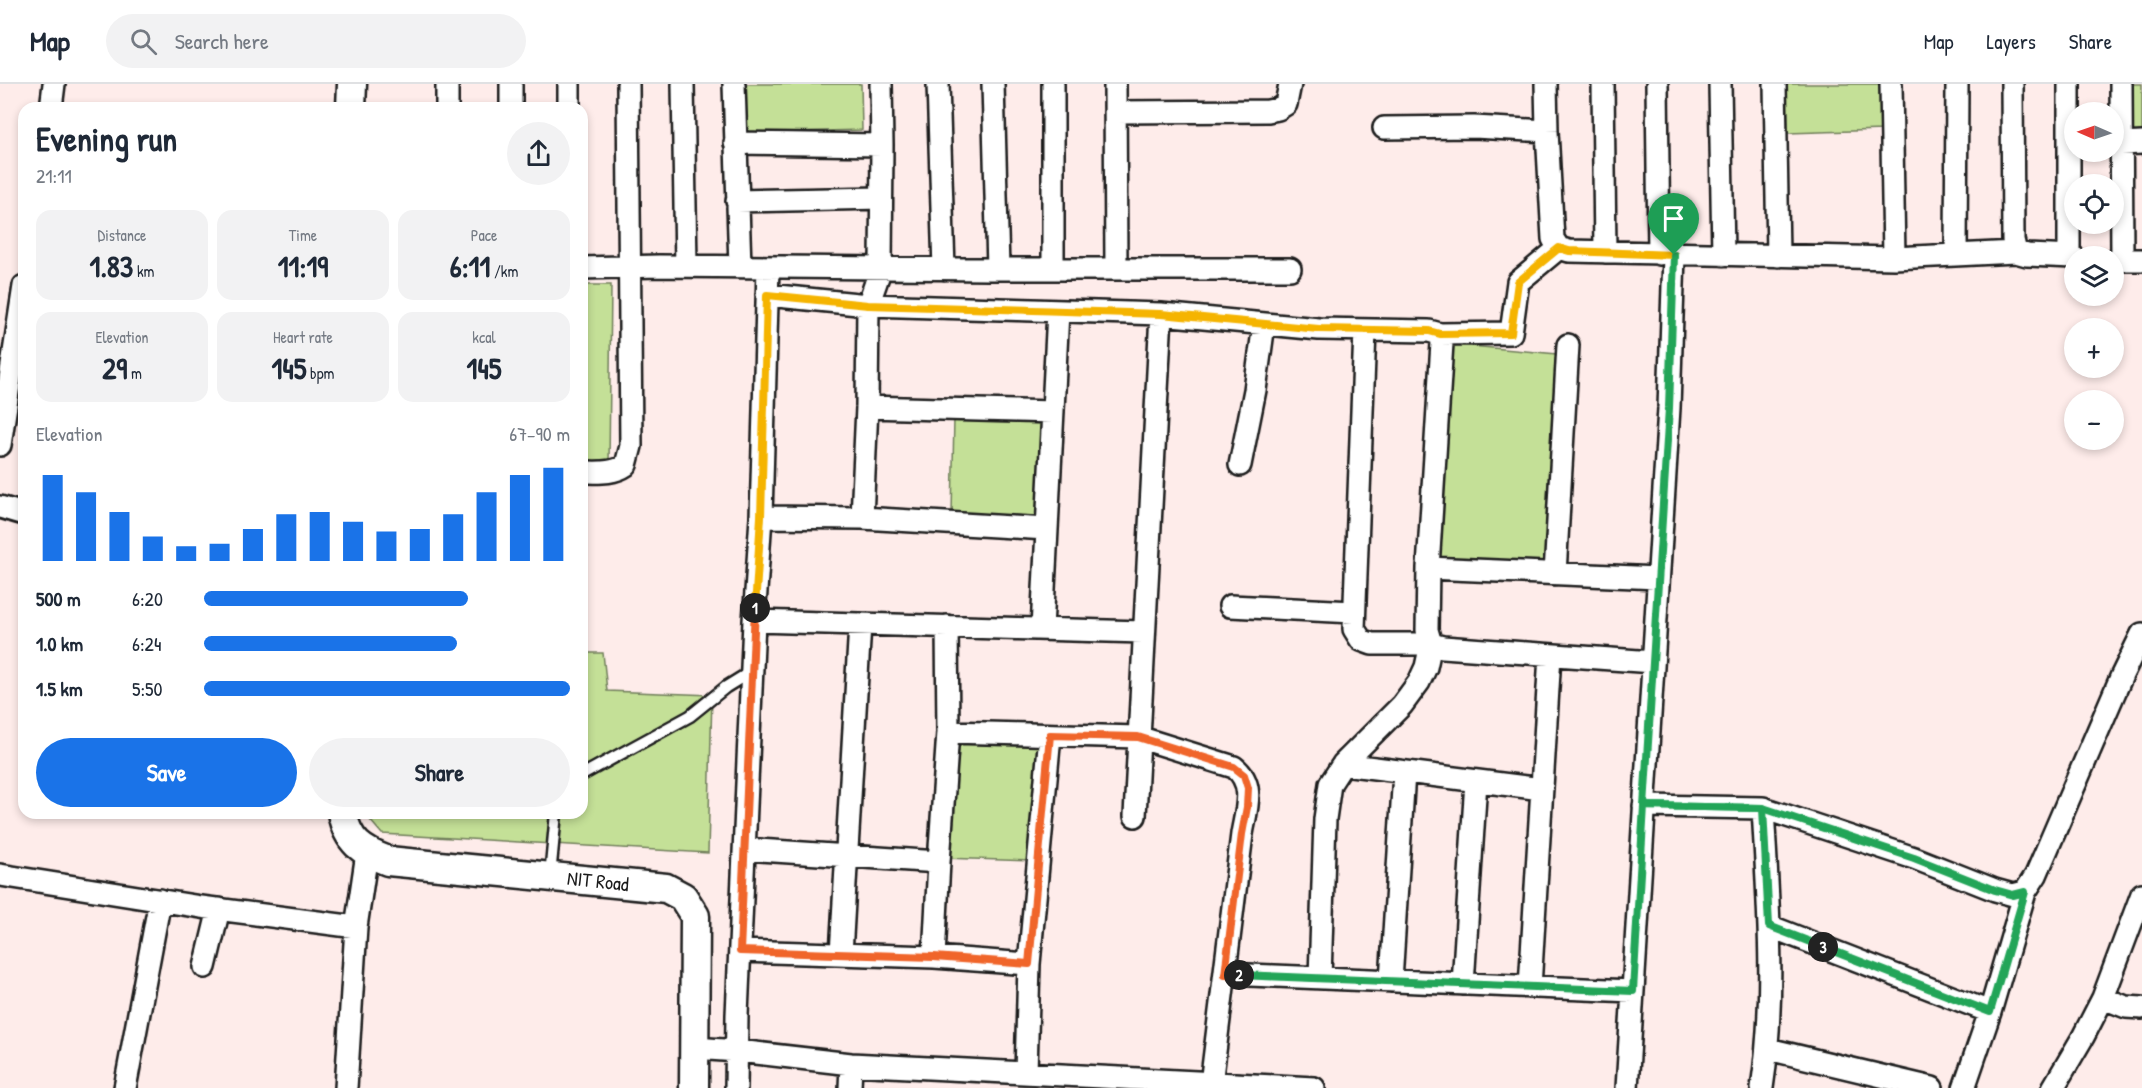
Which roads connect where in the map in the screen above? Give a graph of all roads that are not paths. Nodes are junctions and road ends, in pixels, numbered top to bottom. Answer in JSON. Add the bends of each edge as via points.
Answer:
{"nodes":[{"id":1,"x":54,"y":84,"type":"edge"},
{"id":2,"x":352,"y":84,"type":"edge"},
{"id":3,"x":447,"y":84,"type":"edge"},
{"id":4,"x":511,"y":84,"type":"edge"},
{"id":5,"x":569,"y":84,"type":"edge"},
{"id":6,"x":628,"y":84,"type":"edge"},
{"id":7,"x":683,"y":84,"type":"edge"},
{"id":8,"x":734,"y":84,"type":"edge"},
{"id":9,"x":881,"y":84,"type":"edge"},
{"id":10,"x":938,"y":84,"type":"edge"},
{"id":11,"x":993,"y":84,"type":"edge"},
{"id":12,"x":1053,"y":84,"type":"edge"},
{"id":13,"x":1115,"y":84,"type":"edge"},
{"id":14,"x":1290,"y":84,"type":"edge"},
{"id":15,"x":1546,"y":84,"type":"edge"},
{"id":16,"x":1603,"y":84,"type":"edge"},
{"id":17,"x":1657,"y":84,"type":"edge"},
{"id":18,"x":1720,"y":84,"type":"edge"},
{"id":19,"x":1775,"y":84,"type":"edge"},
{"id":20,"x":1892,"y":84,"type":"edge"},
{"id":21,"x":1957,"y":84,"type":"edge"},
{"id":22,"x":2012,"y":84,"type":"edge"},
{"id":23,"x":2069,"y":84,"type":"edge"},
{"id":24,"x":2121,"y":84,"type":"edge"},
{"id":25,"x":52,"y":102,"type":"edge"},
{"id":26,"x":351,"y":102,"type":"edge"},
{"id":27,"x":447,"y":102,"type":"edge"},
{"id":28,"x":511,"y":102,"type":"edge"},
{"id":29,"x":569,"y":102,"type":"edge"},
{"id":30,"x":2121,"y":102,"type":"edge"},
{"id":31,"x":1115,"y":112,"type":"junction"},
{"id":32,"x":1384,"y":128,"type":"dead end"},
{"id":33,"x":1547,"y":130,"type":"junction"},
{"id":34,"x":2142,"y":143,"type":"edge"},
{"id":35,"x":735,"y":144,"type":"junction"},
{"id":36,"x":2124,"y":144,"type":"edge"},
{"id":37,"x":882,"y":145,"type":"junction"},
{"id":38,"x":2122,"y":162,"type":"edge"},
{"id":39,"x":881,"y":198,"type":"junction"},
{"id":40,"x":737,"y":201,"type":"junction"},
{"id":41,"x":2072,"y":246,"type":"edge"},
{"id":42,"x":1559,"y":248,"type":"junction"},
{"id":43,"x":1605,"y":252,"type":"junction"},
{"id":44,"x":2016,"y":252,"type":"junction"},
{"id":45,"x":1666,"y":254,"type":"junction"},
{"id":46,"x":1723,"y":255,"type":"junction"},
{"id":47,"x":1956,"y":255,"type":"junction"},
{"id":48,"x":1778,"y":256,"type":"junction"},
{"id":49,"x":2064,"y":257,"type":"edge"},
{"id":50,"x":1893,"y":258,"type":"junction"},
{"id":51,"x":2126,"y":260,"type":"edge"},
{"id":52,"x":631,"y":266,"type":"junction"},
{"id":53,"x":686,"y":266,"type":"junction"},
{"id":54,"x":740,"y":266,"type":"junction"},
{"id":55,"x":768,"y":267,"type":"junction"},
{"id":56,"x":588,"y":268,"type":"edge"},
{"id":57,"x":880,"y":268,"type":"junction"},
{"id":58,"x":944,"y":268,"type":"junction"},
{"id":59,"x":1290,"y":268,"type":"dead end"},
{"id":60,"x":998,"y":269,"type":"junction"},
{"id":61,"x":1053,"y":269,"type":"junction"},
{"id":62,"x":1116,"y":269,"type":"junction"},
{"id":63,"x":767,"y":295,"type":"junction"},
{"id":64,"x":868,"y":305,"type":"junction"},
{"id":65,"x":1059,"y":311,"type":"junction"},
{"id":66,"x":1161,"y":314,"type":"junction"},
{"id":67,"x":1270,"y":325,"type":"junction"},
{"id":68,"x":18,"y":326,"type":"edge"},
{"id":69,"x":1365,"y":330,"type":"junction"},
{"id":70,"x":1440,"y":334,"type":"junction"},
{"id":71,"x":1568,"y":345,"type":"dead end"},
{"id":72,"x":867,"y":407,"type":"junction"},
{"id":73,"x":1053,"y":412,"type":"junction"},
{"id":74,"x":0,"y":445,"type":"edge"},
{"id":75,"x":1240,"y":465,"type":"dead end"},
{"id":76,"x":588,"y":472,"type":"edge"},
{"id":77,"x":0,"y":507,"type":"edge"},
{"id":78,"x":18,"y":512,"type":"edge"},
{"id":79,"x":761,"y":517,"type":"junction"},
{"id":80,"x":862,"y":518,"type":"junction"},
{"id":81,"x":1047,"y":529,"type":"junction"},
{"id":82,"x":1428,"y":568,"type":"junction"},
{"id":83,"x":1555,"y":574,"type":"junction"},
{"id":84,"x":1658,"y":578,"type":"junction"},
{"id":85,"x":1230,"y":606,"type":"dead end"},
{"id":86,"x":1354,"y":612,"type":"junction"},
{"id":87,"x":754,"y":621,"type":"junction"},
{"id":88,"x":860,"y":624,"type":"junction"},
{"id":89,"x":947,"y":626,"type":"junction"},
{"id":90,"x":1042,"y":629,"type":"junction"},
{"id":91,"x":1143,"y":632,"type":"junction"},
{"id":92,"x":2142,"y":634,"type":"edge"},
{"id":93,"x":1431,"y":644,"type":"junction"},
{"id":94,"x":1550,"y":655,"type":"junction"},
{"id":95,"x":1653,"y":662,"type":"junction"},
{"id":96,"x":752,"y":671,"type":"junction"},
{"id":97,"x":948,"y":732,"type":"junction"},
{"id":98,"x":1050,"y":735,"type":"junction"},
{"id":99,"x":1138,"y":737,"type":"junction"},
{"id":100,"x":1343,"y":764,"type":"junction"},
{"id":101,"x":588,"y":772,"type":"edge"},
{"id":102,"x":1404,"y":772,"type":"junction"},
{"id":103,"x":1476,"y":781,"type":"junction"},
{"id":104,"x":1542,"y":789,"type":"junction"},
{"id":105,"x":1644,"y":806,"type":"junction"},
{"id":106,"x":1763,"y":808,"type":"junction"},
{"id":107,"x":1135,"y":816,"type":"dead end"},
{"id":108,"x":345,"y":819,"type":"edge"},
{"id":109,"x":555,"y":819,"type":"edge"},
{"id":110,"x":745,"y":849,"type":"junction"},
{"id":111,"x":367,"y":853,"type":"junction"},
{"id":112,"x":847,"y":855,"type":"junction"},
{"id":113,"x":939,"y":862,"type":"junction"},
{"id":114,"x":0,"y":875,"type":"edge"},
{"id":115,"x":550,"y":876,"type":"junction"},
{"id":116,"x":2025,"y":892,"type":"junction"},
{"id":117,"x":2142,"y":894,"type":"edge"},
{"id":118,"x":160,"y":900,"type":"junction"},
{"id":119,"x":219,"y":909,"type":"junction"},
{"id":120,"x":1769,"y":926,"type":"junction"},
{"id":121,"x":356,"y":927,"type":"junction"},
{"id":122,"x":740,"y":951,"type":"junction"},
{"id":123,"x":841,"y":954,"type":"junction"},
{"id":124,"x":934,"y":957,"type":"junction"},
{"id":125,"x":1029,"y":964,"type":"junction"},
{"id":126,"x":206,"y":967,"type":"dead end"},
{"id":127,"x":1225,"y":975,"type":"junction"},
{"id":128,"x":1320,"y":978,"type":"junction"},
{"id":129,"x":1391,"y":981,"type":"junction"},
{"id":130,"x":1463,"y":984,"type":"junction"},
{"id":131,"x":1530,"y":987,"type":"junction"},
{"id":132,"x":1633,"y":991,"type":"junction"},
{"id":133,"x":2103,"y":998,"type":"junction"},
{"id":134,"x":2142,"y":1008,"type":"edge"},
{"id":135,"x":1990,"y":1012,"type":"junction"},
{"id":136,"x":694,"y":1048,"type":"junction"},
{"id":137,"x":1767,"y":1049,"type":"junction"},
{"id":138,"x":738,"y":1051,"type":"junction"},
{"id":139,"x":851,"y":1064,"type":"junction"},
{"id":140,"x":1026,"y":1074,"type":"junction"},
{"id":141,"x":965,"y":1079,"type":"edge"},
{"id":142,"x":1155,"y":1084,"type":"edge"},
{"id":143,"x":1211,"y":1084,"type":"junction"},
{"id":144,"x":2057,"y":1086,"type":"edge"},
{"id":145,"x":1275,"y":1087,"type":"edge"},
{"id":146,"x":125,"y":1088,"type":"edge"},
{"id":147,"x":346,"y":1088,"type":"edge"},
{"id":148,"x":694,"y":1088,"type":"edge"},
{"id":149,"x":736,"y":1088,"type":"edge"},
{"id":150,"x":850,"y":1088,"type":"edge"},
{"id":151,"x":1314,"y":1088,"type":"edge"},
{"id":152,"x":1627,"y":1088,"type":"edge"},
{"id":153,"x":1762,"y":1088,"type":"edge"},
{"id":154,"x":1932,"y":1088,"type":"edge"},
{"id":155,"x":1964,"y":1088,"type":"edge"}],
"edges":[{"from":1,"to":25,"type":"street"},
{"from":2,"to":26,"type":"main road"},
{"from":3,"to":27,"type":"street"},
{"from":4,"to":28,"type":"street"},
{"from":5,"to":29,"type":"street"},
{"from":6,"to":52,"type":"street"},
{"from":7,"to":53,"type":"street"},
{"from":8,"to":35,"type":"street"},
{"from":9,"to":37,"type":"street"},
{"from":10,"to":58,"type":"street"},
{"from":11,"to":60,"type":"street"},
{"from":12,"to":61,"type":"street"},
{"from":13,"to":31,"type":"street"},
{"from":14,"to":31,"type":"street","via":[[1286,104],[1268,111]]},
{"from":15,"to":33,"type":"street"},
{"from":16,"to":43,"type":"street"},
{"from":17,"to":45,"type":"street"},
{"from":18,"to":46,"type":"street"},
{"from":19,"to":48,"type":"street"},
{"from":20,"to":50,"type":"street"},
{"from":21,"to":47,"type":"street"},
{"from":22,"to":44,"type":"street"},
{"from":23,"to":41,"type":"street"},
{"from":24,"to":30,"type":"street"},
{"from":31,"to":62,"type":"street"},
{"from":32,"to":33,"type":"street"},
{"from":33,"to":42,"type":"street","via":[[1553,239]]},
{"from":34,"to":36,"type":"street"},
{"from":35,"to":37,"type":"street"},
{"from":35,"to":40,"type":"street"},
{"from":37,"to":39,"type":"street"},
{"from":38,"to":51,"type":"street"},
{"from":39,"to":40,"type":"street"},
{"from":39,"to":57,"type":"street"},
{"from":40,"to":54,"type":"street"},
{"from":42,"to":43,"type":"street"},
{"from":42,"to":70,"type":"street","via":[[1518,282],[1511,333]]},
{"from":43,"to":45,"type":"street"},
{"from":44,"to":47,"type":"street"},
{"from":44,"to":49,"type":"street"},
{"from":45,"to":46,"type":"street"},
{"from":45,"to":84,"type":"street","via":[[1669,408]]},
{"from":46,"to":48,"type":"street"},
{"from":47,"to":50,"type":"street"},
{"from":48,"to":50,"type":"street"},
{"from":52,"to":53,"type":"street"},
{"from":52,"to":56,"type":"street"},
{"from":52,"to":76,"type":"street","via":[[629,458],[620,469]]},
{"from":53,"to":54,"type":"street"},
{"from":54,"to":55,"type":"street"},
{"from":55,"to":57,"type":"street"},
{"from":55,"to":63,"type":"street"},
{"from":57,"to":58,"type":"street"},
{"from":57,"to":64,"type":"street"},
{"from":58,"to":60,"type":"street"},
{"from":59,"to":62,"type":"street"},
{"from":60,"to":61,"type":"street"},
{"from":61,"to":62,"type":"street"},
{"from":63,"to":64,"type":"street"},
{"from":63,"to":79,"type":"street"},
{"from":64,"to":65,"type":"street"},
{"from":64,"to":72,"type":"street"},
{"from":65,"to":66,"type":"street"},
{"from":65,"to":73,"type":"street"},
{"from":66,"to":67,"type":"street"},
{"from":66,"to":91,"type":"street"},
{"from":67,"to":69,"type":"street"},
{"from":67,"to":75,"type":"street"},
{"from":68,"to":74,"type":"street"},
{"from":69,"to":70,"type":"street"},
{"from":69,"to":86,"type":"street"},
{"from":70,"to":82,"type":"street"},
{"from":71,"to":83,"type":"street"},
{"from":72,"to":73,"type":"street"},
{"from":72,"to":80,"type":"street"},
{"from":73,"to":81,"type":"street"},
{"from":77,"to":78,"type":"street"},
{"from":79,"to":80,"type":"street"},
{"from":79,"to":87,"type":"street"},
{"from":80,"to":81,"type":"street"},
{"from":81,"to":90,"type":"street"},
{"from":82,"to":83,"type":"street"},
{"from":82,"to":93,"type":"street","via":[[1427,630]]},
{"from":83,"to":84,"type":"street"},
{"from":84,"to":95,"type":"street"},
{"from":85,"to":86,"type":"street"},
{"from":86,"to":93,"type":"street","via":[[1354,629],[1361,640],[1372,644]]},
{"from":87,"to":88,"type":"street"},
{"from":87,"to":96,"type":"street"},
{"from":88,"to":89,"type":"street"},
{"from":88,"to":112,"type":"street"},
{"from":89,"to":90,"type":"street"},
{"from":89,"to":97,"type":"street"},
{"from":90,"to":91,"type":"street"},
{"from":91,"to":99,"type":"street"},
{"from":92,"to":116,"type":"street"},
{"from":93,"to":94,"type":"street"},
{"from":93,"to":100,"type":"street","via":[[1426,667],[1408,698]]},
{"from":94,"to":95,"type":"street"},
{"from":94,"to":104,"type":"street"},
{"from":95,"to":105,"type":"street"},
{"from":96,"to":101,"type":"lane","via":[[690,716]]},
{"from":96,"to":110,"type":"street"},
{"from":97,"to":98,"type":"street"},
{"from":97,"to":113,"type":"street"},
{"from":98,"to":99,"type":"street"},
{"from":98,"to":125,"type":"street"},
{"from":99,"to":107,"type":"street"},
{"from":99,"to":127,"type":"street","via":[[1234,767],[1244,775],[1247,807]]},
{"from":100,"to":102,"type":"street"},
{"from":100,"to":128,"type":"street","via":[[1330,784],[1327,798]]},
{"from":102,"to":103,"type":"street"},
{"from":102,"to":129,"type":"street"},
{"from":103,"to":104,"type":"street"},
{"from":103,"to":130,"type":"street"},
{"from":104,"to":131,"type":"street"},
{"from":105,"to":106,"type":"street"},
{"from":105,"to":132,"type":"street"},
{"from":106,"to":116,"type":"street","via":[[1914,858],[1995,890],[2013,895]]},
{"from":106,"to":120,"type":"street"},
{"from":108,"to":111,"type":"main road","via":[[355,842]]},
{"from":109,"to":115,"type":"lane"},
{"from":110,"to":112,"type":"street"},
{"from":110,"to":122,"type":"street"},
{"from":111,"to":115,"type":"main road","name":"NIT Road","via":[[388,861]]},
{"from":111,"to":121,"type":"street"},
{"from":112,"to":113,"type":"street"},
{"from":112,"to":123,"type":"street"},
{"from":113,"to":124,"type":"street"},
{"from":114,"to":118,"type":"street"},
{"from":115,"to":136,"type":"main road","name":"NIT Road","via":[[666,888],[682,897],[695,916]]},
{"from":116,"to":135,"type":"street"},
{"from":117,"to":133,"type":"street"},
{"from":118,"to":119,"type":"street"},
{"from":118,"to":146,"type":"street"},
{"from":119,"to":121,"type":"street"},
{"from":119,"to":126,"type":"street"},
{"from":120,"to":135,"type":"street"},
{"from":120,"to":137,"type":"street"},
{"from":121,"to":147,"type":"street"},
{"from":122,"to":123,"type":"street"},
{"from":122,"to":138,"type":"street"},
{"from":123,"to":124,"type":"street"},
{"from":124,"to":125,"type":"street"},
{"from":125,"to":140,"type":"street"},
{"from":127,"to":128,"type":"street"},
{"from":127,"to":143,"type":"street"},
{"from":128,"to":129,"type":"street"},
{"from":129,"to":130,"type":"street"},
{"from":130,"to":131,"type":"street"},
{"from":131,"to":132,"type":"street"},
{"from":132,"to":152,"type":"street"},
{"from":133,"to":134,"type":"street"},
{"from":133,"to":144,"type":"street"},
{"from":135,"to":155,"type":"street"},
{"from":136,"to":138,"type":"street"},
{"from":136,"to":148,"type":"main road","name":"NIT Road"},
{"from":137,"to":153,"type":"street"},
{"from":137,"to":154,"type":"street"},
{"from":138,"to":139,"type":"street"},
{"from":138,"to":149,"type":"street"},
{"from":139,"to":141,"type":"street"},
{"from":139,"to":150,"type":"street"},
{"from":140,"to":141,"type":"street"},
{"from":140,"to":142,"type":"street"},
{"from":142,"to":143,"type":"street"},
{"from":143,"to":145,"type":"street"},
{"from":145,"to":151,"type":"street"}]}
